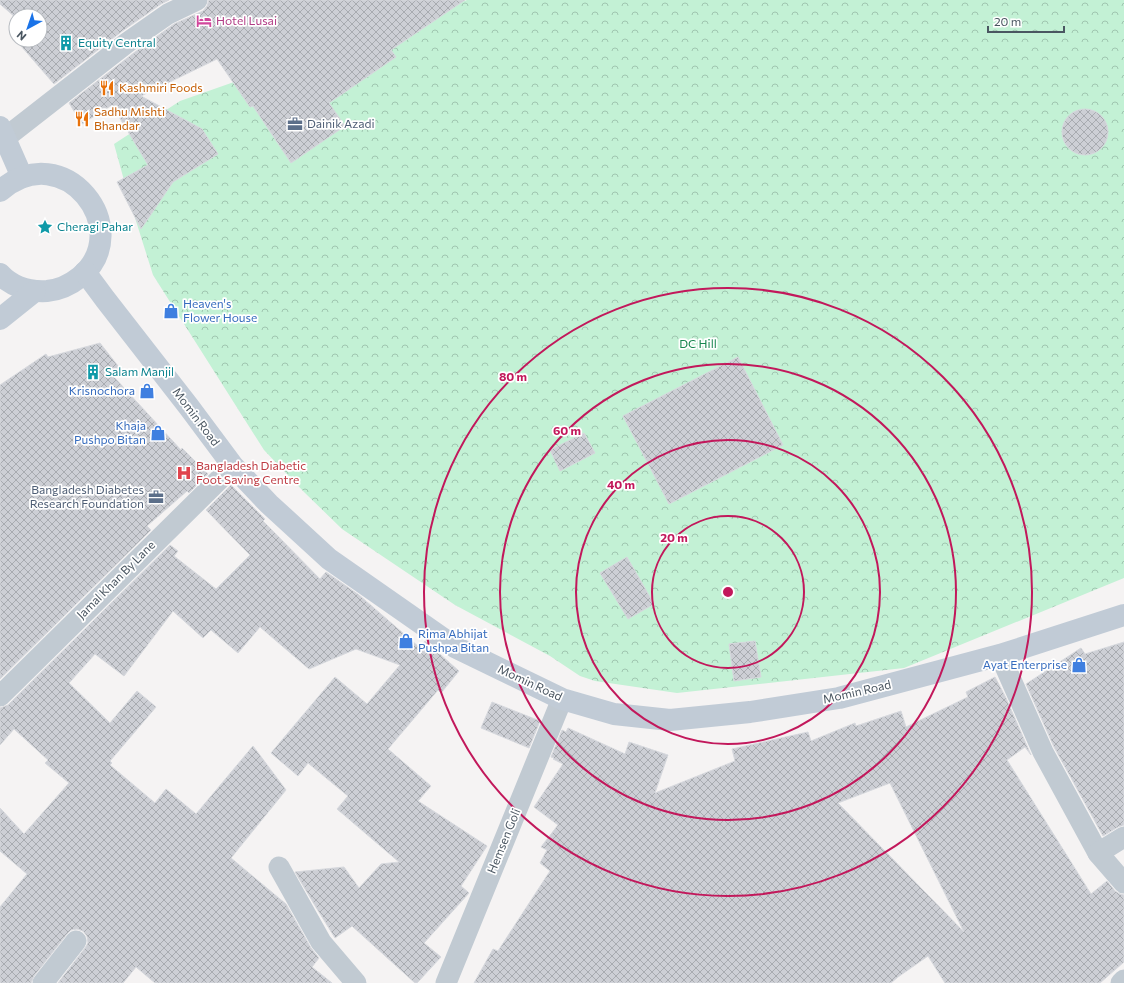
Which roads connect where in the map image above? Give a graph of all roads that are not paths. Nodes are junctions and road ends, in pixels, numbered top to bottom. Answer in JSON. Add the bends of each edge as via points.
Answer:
{"nodes":[{"id":1,"x":197,"y":0,"type":"edge"},
{"id":2,"x":2,"y":133,"type":"edge"},
{"id":3,"x":22,"y":177,"type":"junction"},
{"id":4,"x":0,"y":191,"type":"edge"},
{"id":5,"x":86,"y":272,"type":"junction"},
{"id":6,"x":1,"y":278,"type":"edge"},
{"id":7,"x":34,"y":291,"type":"junction"},
{"id":8,"x":0,"y":319,"type":"edge"},
{"id":9,"x":232,"y":466,"type":"junction"},
{"id":10,"x":1124,"y":615,"type":"edge"},
{"id":11,"x":1000,"y":655,"type":"junction"},
{"id":12,"x":0,"y":696,"type":"edge"},
{"id":13,"x":562,"y":699,"type":"junction"},
{"id":14,"x":1124,"y":837,"type":"edge"},
{"id":15,"x":1098,"y":853,"type":"junction"},
{"id":16,"x":279,"y":867,"type":"dead end"},
{"id":17,"x":1124,"y":883,"type":"edge"},
{"id":18,"x":76,"y":941,"type":"dead end"},
{"id":19,"x":1124,"y":980,"type":"edge"},
{"id":20,"x":43,"y":983,"type":"edge"},
{"id":21,"x":356,"y":983,"type":"edge"},
{"id":22,"x":446,"y":983,"type":"edge"},
{"id":23,"x":1121,"y":983,"type":"edge"}],
"edges":[{"from":1,"to":2,"type":"street","via":[[168,14]]},
{"from":2,"to":3,"type":"main road"},
{"from":3,"to":4,"type":"main road"},
{"from":3,"to":5,"type":"main road","via":[[37,174],[53,175],[68,180],[90,200],[97,214],[100,230],[99,245],[94,260]]},
{"from":5,"to":7,"type":"main road","via":[[71,284],[53,290]]},
{"from":5,"to":9,"type":"main road","name":"Momin Road"},
{"from":6,"to":7,"type":"main road"},
{"from":7,"to":8,"type":"main road"},
{"from":9,"to":12,"type":"street","name":"Jamal Khan By Lane"},
{"from":9,"to":13,"type":"main road","name":"Momin Road","via":[[329,559],[391,603],[455,647]]},
{"from":10,"to":11,"type":"main road","name":"Momin Road"},
{"from":11,"to":13,"type":"main road","name":"Momin Road","via":[[839,698],[750,712],[670,720],[614,714]]},
{"from":11,"to":15,"type":"street","via":[[1043,752]]},
{"from":13,"to":22,"type":"street","name":"Hemsen Goli"},
{"from":14,"to":15,"type":"street"},
{"from":15,"to":17,"type":"street"},
{"from":16,"to":21,"type":"street","via":[[321,942]]},
{"from":18,"to":20,"type":"street"},
{"from":19,"to":23,"type":"street"}]}
